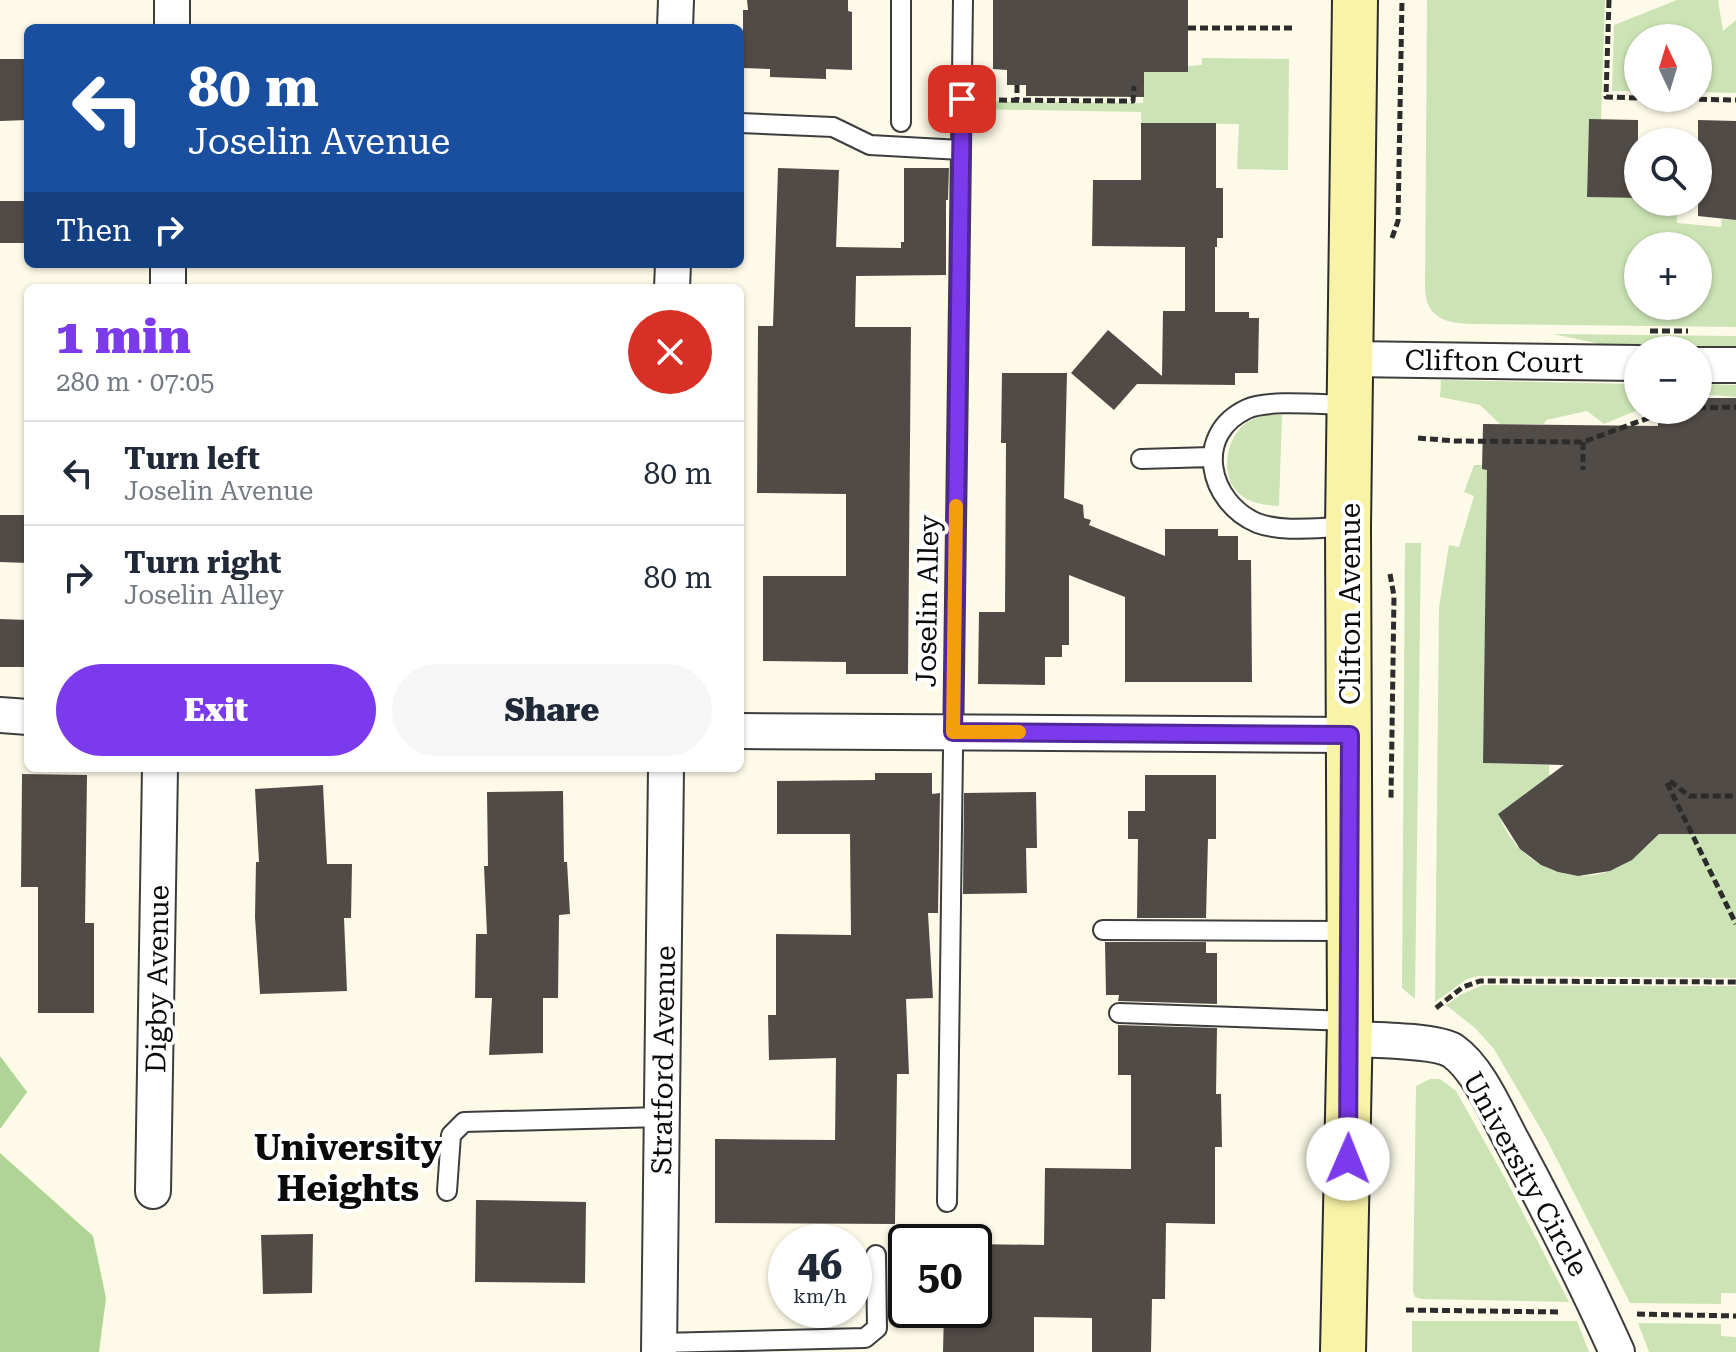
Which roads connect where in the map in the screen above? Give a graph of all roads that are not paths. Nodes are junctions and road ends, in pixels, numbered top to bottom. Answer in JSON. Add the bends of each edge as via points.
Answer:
{"nodes":[{"id":1,"x":172,"y":0,"type":"edge"},
{"id":2,"x":676,"y":0,"type":"edge"},
{"id":3,"x":901,"y":0,"type":"edge"},
{"id":4,"x":963,"y":0,"type":"edge"},
{"id":5,"x":1355,"y":0,"type":"edge"},
{"id":6,"x":172,"y":24,"type":"edge"},
{"id":7,"x":675,"y":24,"type":"edge"},
{"id":8,"x":901,"y":122,"type":"dead end"},
{"id":9,"x":744,"y":123,"type":"edge"},
{"id":10,"x":961,"y":150,"type":"junction"},
{"id":11,"x":1351,"y":359,"type":"junction"},
{"id":12,"x":1624,"y":363,"type":"edge"},
{"id":13,"x":1712,"y":365,"type":"edge"},
{"id":14,"x":1736,"y":365,"type":"edge"},
{"id":15,"x":1350,"y":405,"type":"junction"},
{"id":16,"x":1211,"y":457,"type":"junction"},
{"id":17,"x":1141,"y":459,"type":"dead end"},
{"id":18,"x":1348,"y":527,"type":"junction"},
{"id":19,"x":0,"y":715,"type":"edge"},
{"id":20,"x":24,"y":717,"type":"edge"},
{"id":21,"x":744,"y":731,"type":"edge"},
{"id":22,"x":953,"y":732,"type":"junction"},
{"id":23,"x":1350,"y":735,"type":"junction"},
{"id":24,"x":160,"y":772,"type":"edge"},
{"id":25,"x":666,"y":772,"type":"edge"},
{"id":26,"x":1103,"y":930,"type":"dead end"},
{"id":27,"x":1351,"y":931,"type":"junction"},
{"id":28,"x":1119,"y":1013,"type":"dead end"},
{"id":29,"x":1350,"y":1030,"type":"junction"},
{"id":30,"x":662,"y":1117,"type":"junction"},
{"id":31,"x":153,"y":1191,"type":"dead end"},
{"id":32,"x":447,"y":1191,"type":"dead end"},
{"id":33,"x":947,"y":1202,"type":"dead end"},
{"id":34,"x":876,"y":1255,"type":"dead end"},
{"id":35,"x":659,"y":1348,"type":"edge"},
{"id":36,"x":1343,"y":1352,"type":"edge"},
{"id":37,"x":1617,"y":1352,"type":"edge"}],
"edges":[{"from":1,"to":6,"type":"street"},
{"from":2,"to":7,"type":"street"},
{"from":3,"to":8,"type":"lane"},
{"from":4,"to":10,"type":"lane","name":"Joselin Alley"},
{"from":5,"to":11,"type":"main road","name":"Clifton Avenue"},
{"from":9,"to":10,"type":"lane","via":[[833,127],[870,145]]},
{"from":10,"to":22,"type":"lane","name":"Joselin Alley"},
{"from":11,"to":12,"type":"street","name":"Clifton Court"},
{"from":11,"to":15,"type":"main road","name":"Clifton Avenue"},
{"from":13,"to":14,"type":"street"},
{"from":15,"to":16,"type":"lane","via":[[1247,408],[1228,422]]},
{"from":15,"to":18,"type":"main road","name":"Clifton Avenue"},
{"from":16,"to":17,"type":"lane"},
{"from":16,"to":18,"type":"lane","via":[[1226,500],[1248,518],[1284,527]]},
{"from":18,"to":23,"type":"main road","name":"Clifton Avenue"},
{"from":19,"to":20,"type":"street"},
{"from":21,"to":22,"type":"street"},
{"from":22,"to":23,"type":"street"},
{"from":22,"to":33,"type":"lane","name":"Joselin Alley"},
{"from":23,"to":27,"type":"main road","name":"Clifton Avenue"},
{"from":24,"to":31,"type":"street","name":"Digby Avenue"},
{"from":25,"to":30,"type":"street","name":"Stratford Avenue"},
{"from":26,"to":27,"type":"lane"},
{"from":27,"to":29,"type":"main road","name":"Clifton Avenue"},
{"from":28,"to":29,"type":"lane"},
{"from":29,"to":36,"type":"main road","name":"Clifton Avenue"},
{"from":29,"to":37,"type":"street","name":"University Circle","via":[[1451,1050],[1466,1064],[1573,1256]]},
{"from":30,"to":32,"type":"lane","via":[[464,1122],[451,1135]]},
{"from":30,"to":35,"type":"street","name":"Stratford Avenue"},
{"from":34,"to":35,"type":"lane","via":[[877,1328],[865,1338]]}]}
